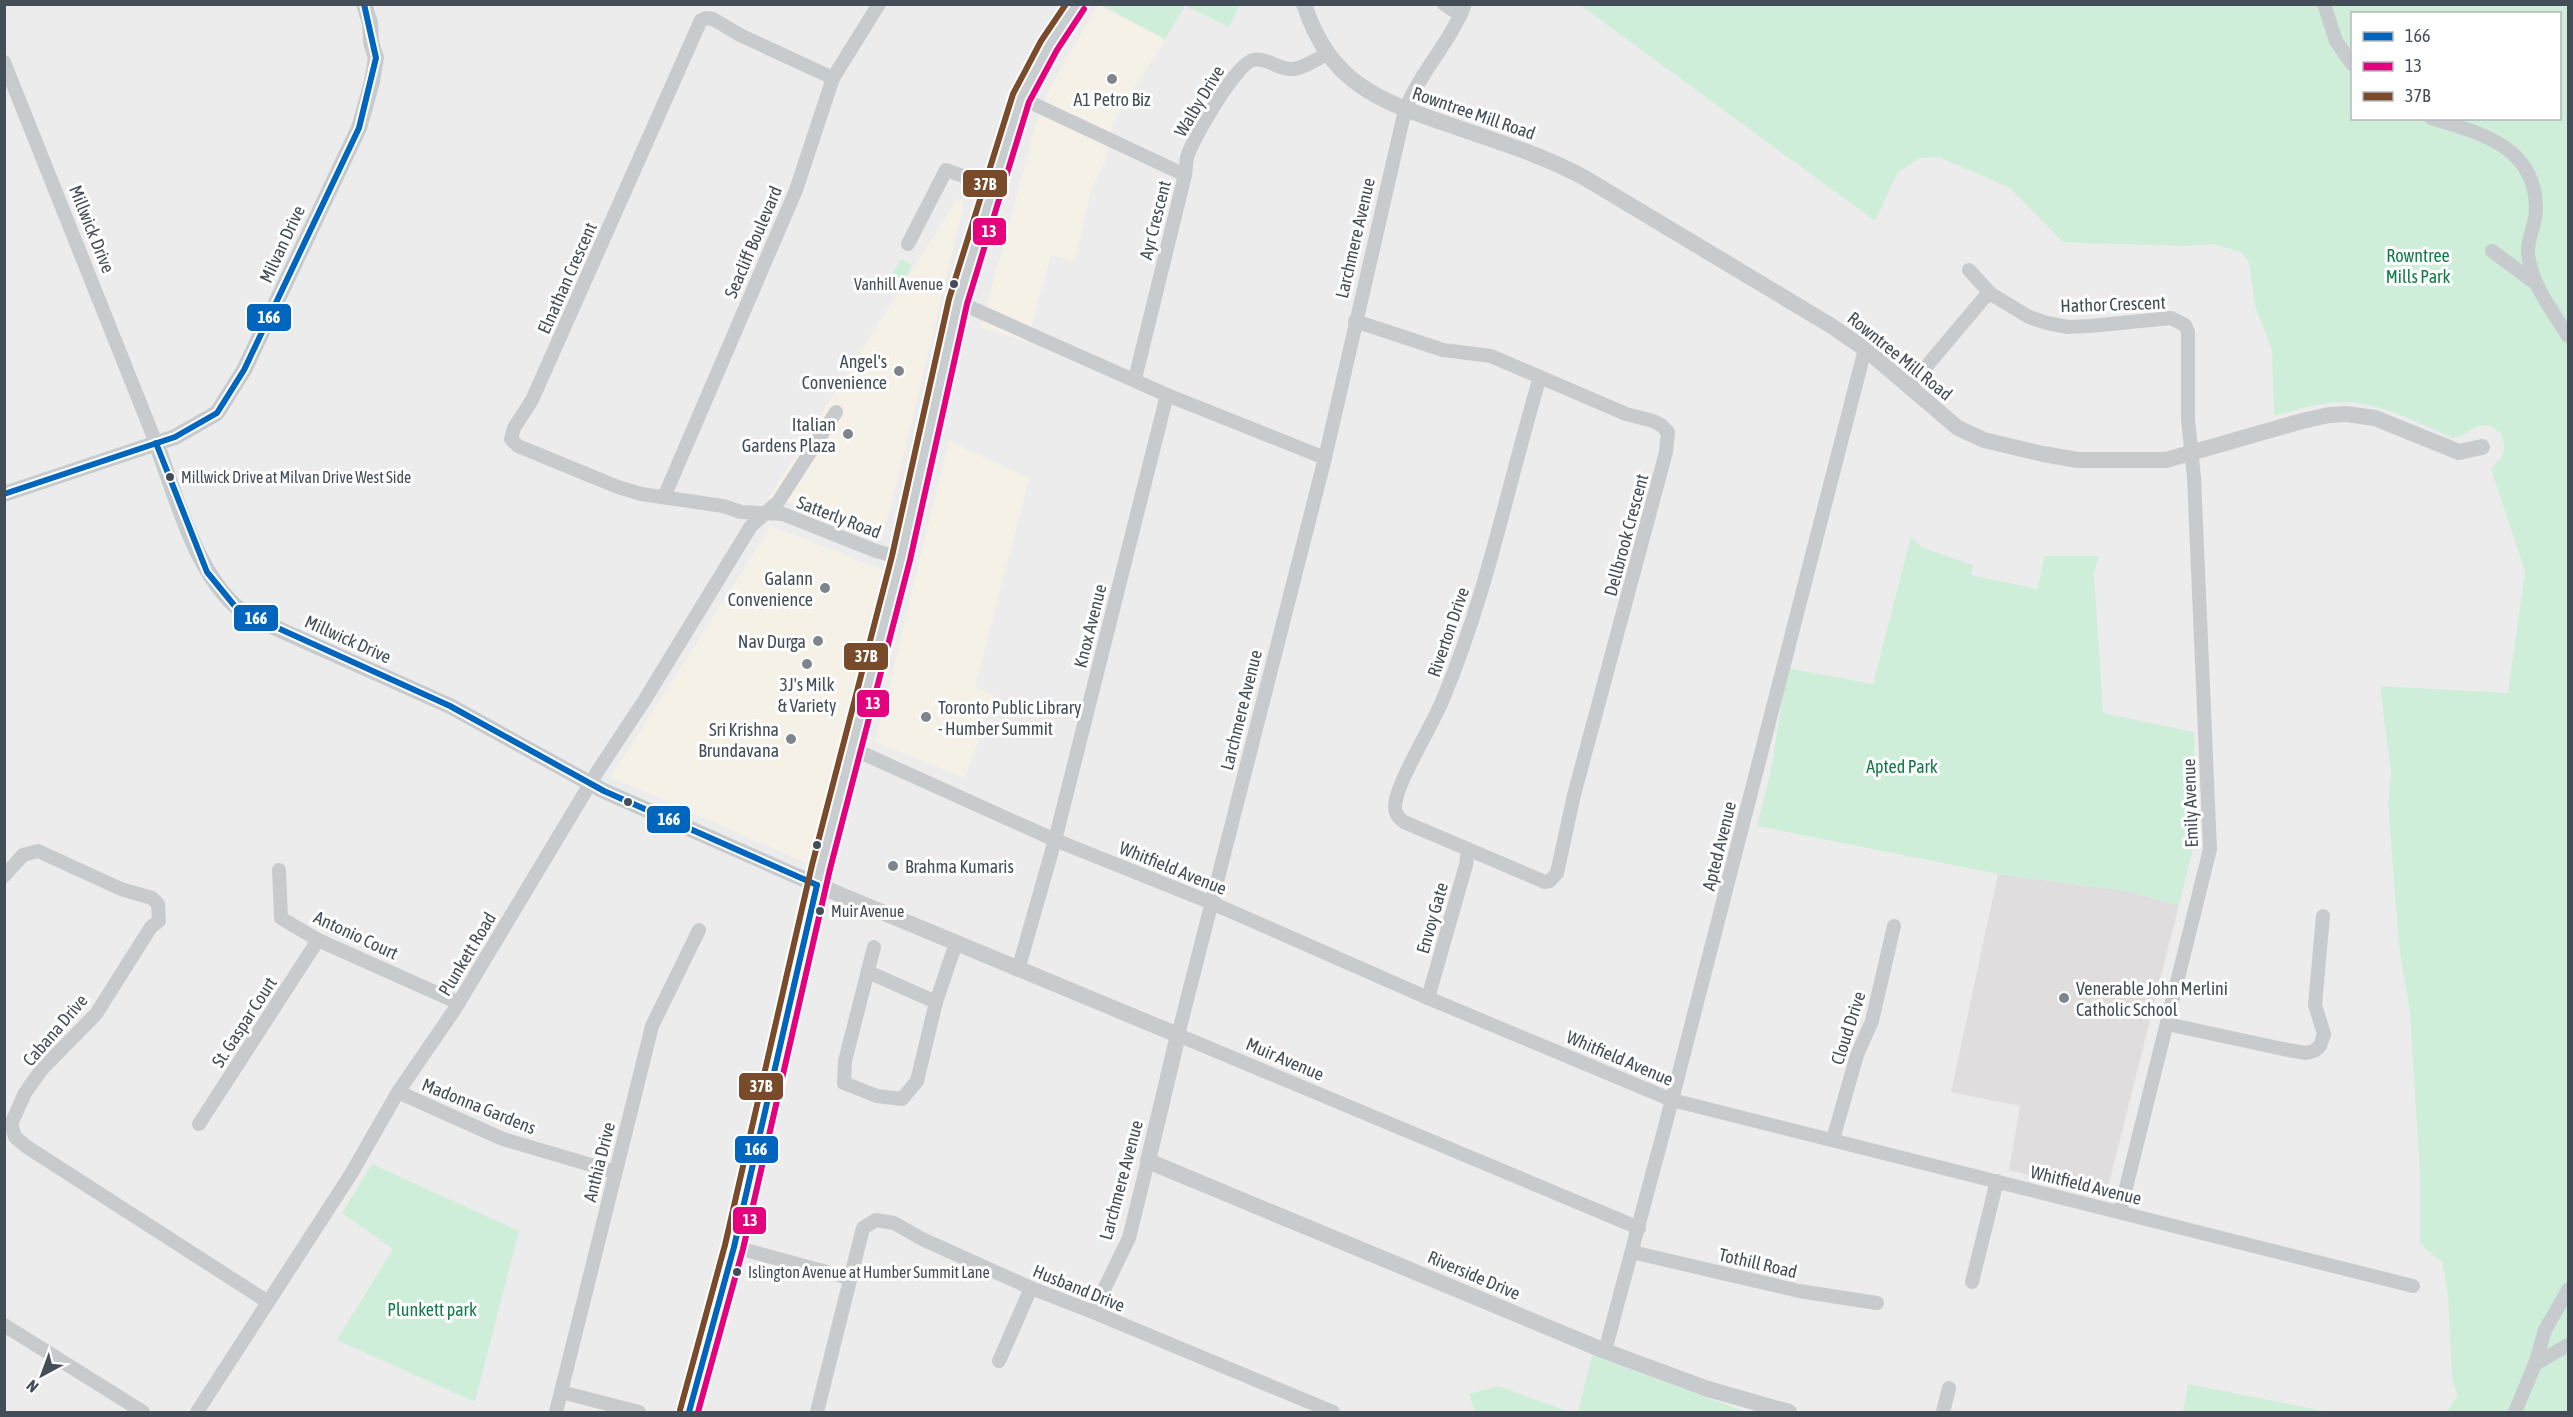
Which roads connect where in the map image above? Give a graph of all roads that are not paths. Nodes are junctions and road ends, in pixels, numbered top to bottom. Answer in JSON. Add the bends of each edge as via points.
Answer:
{"nodes":[{"id":1,"x":364,"y":4,"type":"edge"},
{"id":2,"x":879,"y":4,"type":"edge"},
{"id":3,"x":1077,"y":4,"type":"edge"},
{"id":4,"x":1304,"y":4,"type":"edge"},
{"id":5,"x":1444,"y":4,"type":"edge"},
{"id":6,"x":2324,"y":4,"type":"edge"},
{"id":7,"x":1463,"y":10,"type":"edge"},
{"id":8,"x":1327,"y":54,"type":"junction"},
{"id":9,"x":4,"y":62,"type":"edge"},
{"id":10,"x":2351,"y":63,"type":"edge"},
{"id":11,"x":833,"y":78,"type":"junction"},
{"id":12,"x":1022,"y":98,"type":"junction"},
{"id":13,"x":1405,"y":110,"type":"junction"},
{"id":14,"x":2437,"y":120,"type":"edge"},
{"id":15,"x":1185,"y":175,"type":"junction"},
{"id":16,"x":992,"y":186,"type":"junction"},
{"id":17,"x":908,"y":244,"type":"dead end"},
{"id":18,"x":2492,"y":251,"type":"dead end"},
{"id":19,"x":1969,"y":270,"type":"dead end"},
{"id":20,"x":2534,"y":282,"type":"junction"},
{"id":21,"x":1991,"y":294,"type":"junction"},
{"id":22,"x":958,"y":302,"type":"junction"},
{"id":23,"x":1355,"y":321,"type":"junction"},
{"id":24,"x":2568,"y":336,"type":"edge"},
{"id":25,"x":1865,"y":349,"type":"junction"},
{"id":26,"x":1540,"y":377,"type":"junction"},
{"id":27,"x":1135,"y":379,"type":"junction"},
{"id":28,"x":1909,"y":387,"type":"junction"},
{"id":29,"x":1167,"y":394,"type":"junction"},
{"id":30,"x":836,"y":412,"type":"dead end"},
{"id":31,"x":156,"y":443,"type":"junction"},
{"id":32,"x":2482,"y":447,"type":"dead end"},
{"id":33,"x":2191,"y":454,"type":"junction"},
{"id":34,"x":1325,"y":458,"type":"junction"},
{"id":35,"x":4,"y":494,"type":"edge"},
{"id":36,"x":664,"y":497,"type":"junction"},
{"id":37,"x":764,"y":513,"type":"junction"},
{"id":38,"x":901,"y":558,"type":"junction"},
{"id":39,"x":853,"y":749,"type":"junction"},
{"id":40,"x":591,"y":785,"type":"junction"},
{"id":41,"x":1055,"y":840,"type":"junction"},
{"id":42,"x":1468,"y":849,"type":"junction"},
{"id":43,"x":279,"y":870,"type":"dead end"},
{"id":44,"x":4,"y":876,"type":"edge"},
{"id":45,"x":817,"y":885,"type":"junction"},
{"id":46,"x":1212,"y":903,"type":"junction"},
{"id":47,"x":2323,"y":916,"type":"dead end"},
{"id":48,"x":1894,"y":927,"type":"dead end"},
{"id":49,"x":699,"y":930,"type":"dead end"},
{"id":50,"x":318,"y":940,"type":"junction"},
{"id":51,"x":956,"y":943,"type":"junction"},
{"id":52,"x":874,"y":947,"type":"dead end"},
{"id":53,"x":1018,"y":970,"type":"junction"},
{"id":54,"x":868,"y":972,"type":"junction"},
{"id":55,"x":1428,"y":998,"type":"junction"},
{"id":56,"x":936,"y":1002,"type":"junction"},
{"id":57,"x":459,"y":1003,"type":"junction"},
{"id":58,"x":2167,"y":1024,"type":"junction"},
{"id":59,"x":1178,"y":1035,"type":"junction"},
{"id":60,"x":398,"y":1092,"type":"junction"},
{"id":61,"x":1672,"y":1100,"type":"junction"},
{"id":62,"x":200,"y":1124,"type":"dead end"},
{"id":63,"x":1833,"y":1139,"type":"junction"},
{"id":64,"x":1148,"y":1161,"type":"junction"},
{"id":65,"x":615,"y":1172,"type":"junction"},
{"id":66,"x":1997,"y":1181,"type":"junction"},
{"id":67,"x":2120,"y":1212,"type":"junction"},
{"id":68,"x":1639,"y":1228,"type":"junction"},
{"id":69,"x":734,"y":1247,"type":"junction"},
{"id":70,"x":1632,"y":1252,"type":"junction"},
{"id":71,"x":849,"y":1278,"type":"junction"},
{"id":72,"x":1972,"y":1282,"type":"dead end"},
{"id":73,"x":2413,"y":1286,"type":"dead end"},
{"id":74,"x":1031,"y":1288,"type":"junction"},
{"id":75,"x":2568,"y":1290,"type":"edge"},
{"id":76,"x":268,"y":1302,"type":"junction"},
{"id":77,"x":1877,"y":1303,"type":"dead end"},
{"id":78,"x":1093,"y":1312,"type":"junction"},
{"id":79,"x":4,"y":1324,"type":"edge"},
{"id":80,"x":2568,"y":1345,"type":"edge"},
{"id":81,"x":1605,"y":1351,"type":"junction"},
{"id":82,"x":999,"y":1361,"type":"dead end"},
{"id":83,"x":2535,"y":1364,"type":"junction"},
{"id":84,"x":1949,"y":1388,"type":"dead end"},
{"id":85,"x":561,"y":1392,"type":"junction"},
{"id":86,"x":143,"y":1413,"type":"edge"},
{"id":87,"x":197,"y":1413,"type":"edge"},
{"id":88,"x":556,"y":1413,"type":"edge"},
{"id":89,"x":639,"y":1413,"type":"edge"},
{"id":90,"x":689,"y":1413,"type":"edge"},
{"id":91,"x":817,"y":1413,"type":"edge"},
{"id":92,"x":1333,"y":1413,"type":"edge"},
{"id":93,"x":1789,"y":1413,"type":"edge"},
{"id":94,"x":1943,"y":1413,"type":"edge"},
{"id":95,"x":2516,"y":1413,"type":"edge"}],
"edges":[{"from":1,"to":31,"type":"street","name":"Milvan Drive","via":[[376,58],[359,128],[260,338],[217,413],[175,437]]},
{"from":2,"to":11,"type":"street","name":"Seacliff Boulevard"},
{"from":3,"to":12,"type":"main road","via":[[1049,45]]},
{"from":4,"to":8,"type":"street","name":"Rowntree Mill Road"},
{"from":5,"to":7,"type":"street"},
{"from":6,"to":10,"type":"street","via":[[2336,41]]},
{"from":7,"to":13,"type":"street","name":"Larchmere Avenue","via":[[1455,30]]},
{"from":8,"to":13,"type":"street","name":"Rowntree Mill Road","via":[[1371,94]]},
{"from":8,"to":15,"type":"street","name":"Walby Drive","via":[[1290,69],[1258,59],[1244,63],[1196,138],[1187,157]]},
{"from":9,"to":31,"type":"street","name":"Millwick Drive"},
{"from":11,"to":36,"type":"street","name":"Seacliff Boulevard","via":[[799,182]]},
{"from":11,"to":36,"type":"street","name":"Elnathan Crescent","via":[[713,19],[701,20],[532,400],[511,435],[518,446],[618,487]]},
{"from":12,"to":15,"type":"street","name":"Ayr Crescent"},
{"from":12,"to":16,"type":"main road"},
{"from":13,"to":23,"type":"street","name":"Larchmere Avenue"},
{"from":13,"to":25,"type":"street","name":"Rowntree Mill Road","via":[[1559,164],[1823,320]]},
{"from":14,"to":20,"type":"street","via":[[2489,136],[2519,161],[2535,192],[2536,212],[2528,253]]},
{"from":15,"to":27,"type":"street","name":"Ayr Crescent"},
{"from":16,"to":17,"type":"street","via":[[946,170]]},
{"from":16,"to":22,"type":"main road"},
{"from":18,"to":20,"type":"street"},
{"from":19,"to":21,"type":"street","name":"Hathor Crescent"},
{"from":20,"to":24,"type":"street"},
{"from":21,"to":28,"type":"street"},
{"from":21,"to":33,"type":"street","name":"Hathor Crescent","via":[[2030,317],[2057,325],[2091,326],[2171,318],[2185,325]]},
{"from":22,"to":27,"type":"street"},
{"from":22,"to":38,"type":"main road"},
{"from":23,"to":26,"type":"street","name":"Dellbrook Crescent","via":[[1443,350],[1491,356]]},
{"from":23,"to":34,"type":"street","name":"Larchmere Avenue"},
{"from":25,"to":28,"type":"street","name":"Rowntree Mill Road"},
{"from":25,"to":61,"type":"street","name":"Apted Avenue"},
{"from":26,"to":42,"type":"street","name":"Riverton Drive","via":[[1464,649],[1395,805],[1395,813],[1404,822]]},
{"from":26,"to":42,"type":"street","name":"Dellbrook Crescent","via":[[1661,425],[1668,432],[1668,442],[1557,873],[1550,881],[1540,881]]},
{"from":27,"to":29,"type":"street"},
{"from":28,"to":33,"type":"street","name":"Rowntree Mill Road","via":[[1958,428],[2003,445],[2078,460],[2166,460]]},
{"from":29,"to":34,"type":"street"},
{"from":29,"to":41,"type":"street","name":"Knox Avenue"},
{"from":30,"to":37,"type":"street","name":"Plunkett Road","via":[[777,502]]},
{"from":31,"to":35,"type":"street","name":"Milvan Drive"},
{"from":31,"to":40,"type":"street","name":"Millwick Drive","via":[[207,572],[238,610],[450,706]]},
{"from":32,"to":33,"type":"street","name":"Rowntree Mill Road","via":[[2459,452],[2375,418],[2346,414],[2302,421]]},
{"from":33,"to":58,"type":"street","name":"Emily Avenue","via":[[2210,849]]},
{"from":34,"to":46,"type":"street","name":"Larchmere Avenue"},
{"from":36,"to":37,"type":"street","name":"Elnathan Crescent"},
{"from":37,"to":38,"type":"street","name":"Satterly Road","via":[[783,514]]},
{"from":37,"to":40,"type":"street","name":"Plunkett Road","via":[[751,526]]},
{"from":38,"to":39,"type":"main road"},
{"from":39,"to":41,"type":"street","name":"Whitfield Avenue"},
{"from":39,"to":45,"type":"main road"},
{"from":40,"to":45,"type":"street","name":"Millwick Drive"},
{"from":40,"to":57,"type":"street","name":"Plunkett Road"},
{"from":41,"to":46,"type":"street","name":"Whitfield Avenue"},
{"from":41,"to":53,"type":"street","name":"Knox Avenue"},
{"from":42,"to":55,"type":"street","name":"Envoy Gate"},
{"from":43,"to":50,"type":"street","name":"Antonio Court","via":[[281,918]]},
{"from":44,"to":76,"type":"street","name":"Cabana Drive","via":[[21,856],[38,851],[121,889],[152,898],[160,912],[159,921],[151,927],[96,1014],[53,1056],[25,1093],[11,1124],[15,1137]]},
{"from":45,"to":51,"type":"street","name":"Muir Avenue"},
{"from":45,"to":69,"type":"main road"},
{"from":46,"to":55,"type":"street","name":"Whitfield Avenue"},
{"from":46,"to":59,"type":"street","name":"Larchmere Avenue"},
{"from":47,"to":58,"type":"street","via":[[2315,1005],[2324,1034],[2314,1051],[2283,1049]]},
{"from":48,"to":63,"type":"street","name":"Cloud Drive","via":[[1872,1021],[1857,1054]]},
{"from":49,"to":65,"type":"street","name":"Anthia Drive","via":[[652,1026]]},
{"from":50,"to":57,"type":"street","name":"Antonio Court"},
{"from":50,"to":62,"type":"street","name":"St. Gaspar Court"},
{"from":51,"to":53,"type":"street","name":"Muir Avenue"},
{"from":51,"to":56,"type":"street"},
{"from":52,"to":54,"type":"street"},
{"from":53,"to":59,"type":"street","name":"Muir Avenue"},
{"from":54,"to":56,"type":"street"},
{"from":54,"to":56,"type":"street","via":[[845,1061],[844,1083],[877,1096],[902,1099],[917,1081]]},
{"from":55,"to":61,"type":"street","name":"Whitfield Avenue"},
{"from":57,"to":60,"type":"street","name":"Plunkett Road"},
{"from":58,"to":67,"type":"street","name":"Emily Avenue"},
{"from":59,"to":64,"type":"street","name":"Larchmere Avenue"},
{"from":59,"to":68,"type":"street","name":"Muir Avenue"},
{"from":60,"to":65,"type":"street","name":"Madonna Gardens","via":[[503,1139]]},
{"from":60,"to":76,"type":"street","name":"Plunkett Road","via":[[351,1174]]},
{"from":61,"to":63,"type":"street","name":"Whitfield Avenue"},
{"from":61,"to":68,"type":"street","name":"Apted Avenue"},
{"from":63,"to":66,"type":"street","name":"Whitfield Avenue"},
{"from":64,"to":78,"type":"street","name":"Larchmere Avenue","via":[[1129,1238]]},
{"from":64,"to":81,"type":"street","name":"Riverside Drive"},
{"from":65,"to":85,"type":"street","name":"Anthia Drive"},
{"from":66,"to":67,"type":"street","name":"Whitfield Avenue"},
{"from":66,"to":72,"type":"street"},
{"from":67,"to":73,"type":"street","name":"Whitfield Avenue"},
{"from":68,"to":70,"type":"street","name":"Apted Avenue"},
{"from":69,"to":71,"type":"street"},
{"from":69,"to":90,"type":"main road"},
{"from":70,"to":77,"type":"street","name":"Tothill Road","via":[[1799,1292]]},
{"from":70,"to":81,"type":"street","name":"Apted Avenue"},
{"from":71,"to":74,"type":"street","name":"Husband Drive","via":[[863,1228],[870,1222],[884,1220]]},
{"from":71,"to":91,"type":"street"},
{"from":74,"to":78,"type":"street","name":"Husband Drive"},
{"from":74,"to":82,"type":"street"},
{"from":75,"to":83,"type":"street","via":[[2545,1330]]},
{"from":76,"to":87,"type":"street","name":"Plunkett Road"},
{"from":78,"to":92,"type":"street","name":"Husband Drive"},
{"from":79,"to":86,"type":"street"},
{"from":80,"to":83,"type":"street"},
{"from":81,"to":93,"type":"street","name":"Riverside Drive","via":[[1708,1389]]},
{"from":83,"to":95,"type":"street"},
{"from":84,"to":94,"type":"street"},
{"from":85,"to":88,"type":"street","name":"Anthia Drive"},
{"from":85,"to":89,"type":"street"}]}
